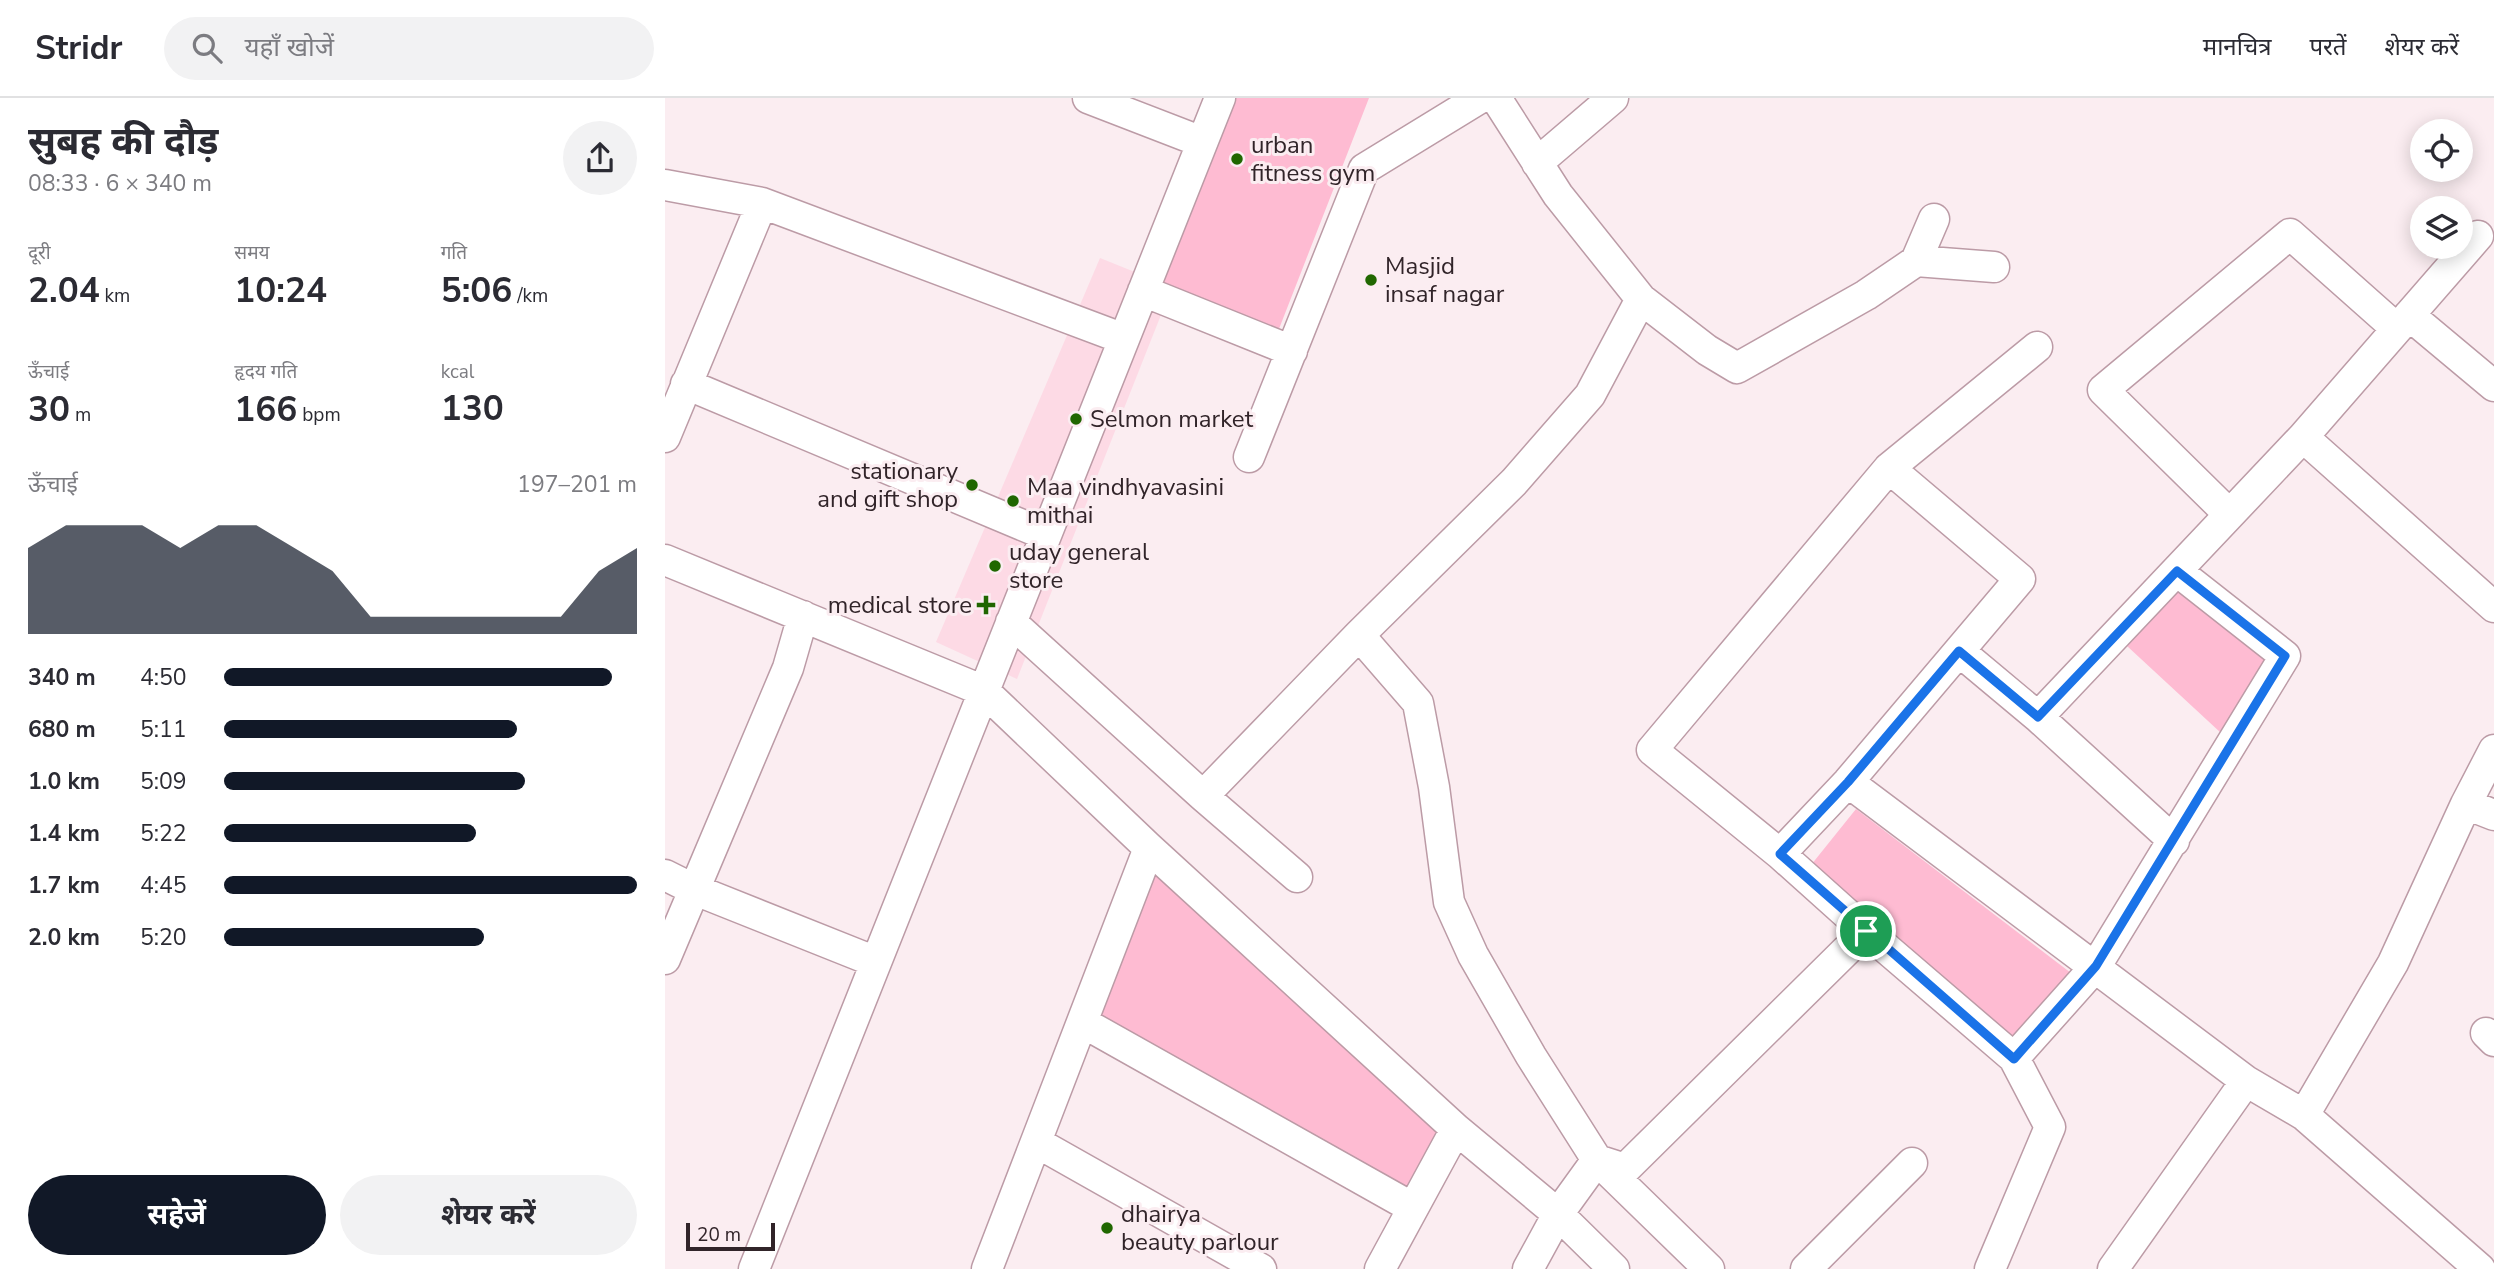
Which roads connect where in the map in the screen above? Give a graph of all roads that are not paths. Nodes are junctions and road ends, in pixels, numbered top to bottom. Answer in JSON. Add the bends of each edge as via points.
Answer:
{"nodes":[{"id":1,"x":1088,"y":98,"type":"edge"},
{"id":2,"x":1220,"y":98,"type":"edge"},
{"id":3,"x":1480,"y":98,"type":"edge"},
{"id":4,"x":1496,"y":98,"type":"edge"},
{"id":5,"x":1613,"y":98,"type":"edge"},
{"id":6,"x":1202,"y":142,"type":"junction"},
{"id":7,"x":1537,"y":163,"type":"junction"},
{"id":8,"x":665,"y":185,"type":"edge"},
{"id":9,"x":762,"y":204,"type":"junction"},
{"id":10,"x":1934,"y":219,"type":"dead end"},
{"id":11,"x":2478,"y":236,"type":"dead end"},
{"id":12,"x":1916,"y":261,"type":"junction"},
{"id":13,"x":1994,"y":267,"type":"dead end"},
{"id":14,"x":1143,"y":291,"type":"junction"},
{"id":15,"x":1641,"y":299,"type":"junction"},
{"id":16,"x":2403,"y":322,"type":"junction"},
{"id":17,"x":1124,"y":339,"type":"junction"},
{"id":18,"x":2037,"y":347,"type":"dead end"},
{"id":19,"x":1292,"y":351,"type":"junction"},
{"id":20,"x":686,"y":384,"type":"junction"},
{"id":21,"x":2494,"y":386,"type":"edge"},
{"id":22,"x":665,"y":437,"type":"edge"},
{"id":23,"x":2303,"y":437,"type":"junction"},
{"id":24,"x":1248,"y":457,"type":"dead end"},
{"id":25,"x":1889,"y":468,"type":"junction"},
{"id":26,"x":2229,"y":514,"type":"junction"},
{"id":27,"x":1046,"y":535,"type":"junction"},
{"id":28,"x":665,"y":561,"type":"edge"},
{"id":29,"x":2177,"y":571,"type":"junction"},
{"id":30,"x":2494,"y":607,"type":"edge"},
{"id":31,"x":803,"y":616,"type":"junction"},
{"id":32,"x":1011,"y":622,"type":"junction"},
{"id":33,"x":1360,"y":635,"type":"junction"},
{"id":34,"x":1959,"y":651,"type":"junction"},
{"id":35,"x":984,"y":691,"type":"junction"},
{"id":36,"x":2038,"y":717,"type":"junction"},
{"id":37,"x":2494,"y":750,"type":"edge"},
{"id":38,"x":1848,"y":782,"type":"junction"},
{"id":39,"x":1203,"y":796,"type":"junction"},
{"id":40,"x":2466,"y":804,"type":"junction"},
{"id":41,"x":2494,"y":815,"type":"edge"},
{"id":42,"x":2174,"y":841,"type":"junction"},
{"id":43,"x":1149,"y":848,"type":"junction"},
{"id":44,"x":1780,"y":854,"type":"junction"},
{"id":45,"x":665,"y":875,"type":"edge"},
{"id":46,"x":1297,"y":877,"type":"dead end"},
{"id":47,"x":693,"y":889,"type":"junction"},
{"id":48,"x":1866,"y":931,"type":"junction"},
{"id":49,"x":665,"y":959,"type":"edge"},
{"id":50,"x":876,"y":962,"type":"junction"},
{"id":51,"x":2096,"y":966,"type":"junction"},
{"id":52,"x":1082,"y":1022,"type":"junction"},
{"id":53,"x":2014,"y":1059,"type":"junction"},
{"id":54,"x":2246,"y":1081,"type":"junction"},
{"id":55,"x":2304,"y":1115,"type":"junction"},
{"id":56,"x":1457,"y":1129,"type":"junction"},
{"id":57,"x":1036,"y":1142,"type":"junction"},
{"id":58,"x":1597,"y":1160,"type":"junction"},
{"id":59,"x":1912,"y":1163,"type":"dead end"},
{"id":60,"x":1413,"y":1208,"type":"junction"},
{"id":61,"x":1558,"y":1214,"type":"junction"},
{"id":62,"x":2449,"y":1259,"type":"edge"},
{"id":63,"x":996,"y":1265,"type":"edge"},
{"id":64,"x":754,"y":1269,"type":"edge"},
{"id":65,"x":1261,"y":1269,"type":"edge"},
{"id":66,"x":1380,"y":1269,"type":"edge"},
{"id":67,"x":1528,"y":1269,"type":"edge"},
{"id":68,"x":1614,"y":1269,"type":"edge"},
{"id":69,"x":1709,"y":1269,"type":"edge"},
{"id":70,"x":1806,"y":1269,"type":"edge"},
{"id":71,"x":1990,"y":1269,"type":"edge"},
{"id":72,"x":2113,"y":1269,"type":"edge"},
{"id":73,"x":2480,"y":1269,"type":"edge"}],
"edges":[{"from":1,"to":6,"type":"street"},
{"from":2,"to":6,"type":"street"},
{"from":3,"to":19,"type":"street","via":[[1364,169]]},
{"from":4,"to":7,"type":"street"},
{"from":5,"to":7,"type":"street"},
{"from":6,"to":14,"type":"street"},
{"from":7,"to":15,"type":"street"},
{"from":8,"to":9,"type":"street"},
{"from":9,"to":17,"type":"street"},
{"from":9,"to":20,"type":"street"},
{"from":10,"to":12,"type":"street"},
{"from":11,"to":16,"type":"street"},
{"from":12,"to":13,"type":"street"},
{"from":12,"to":15,"type":"street","via":[[1866,295],[1737,368]]},
{"from":14,"to":17,"type":"street"},
{"from":14,"to":19,"type":"street"},
{"from":15,"to":33,"type":"street","via":[[1590,395],[1514,482]]},
{"from":16,"to":21,"type":"street"},
{"from":16,"to":23,"type":"street"},
{"from":16,"to":26,"type":"street","via":[[2290,234],[2103,390]]},
{"from":17,"to":27,"type":"street"},
{"from":18,"to":25,"type":"street"},
{"from":19,"to":24,"type":"street"},
{"from":20,"to":22,"type":"street"},
{"from":20,"to":27,"type":"street"},
{"from":23,"to":26,"type":"street"},
{"from":23,"to":30,"type":"street"},
{"from":25,"to":34,"type":"street","via":[[2019,579]]},
{"from":25,"to":44,"type":"street","via":[[1652,750]]},
{"from":26,"to":29,"type":"street"},
{"from":27,"to":32,"type":"street"},
{"from":28,"to":31,"type":"street"},
{"from":29,"to":36,"type":"street"},
{"from":29,"to":42,"type":"street","via":[[2285,656]]},
{"from":31,"to":35,"type":"street"},
{"from":31,"to":47,"type":"street","via":[[788,668]]},
{"from":32,"to":35,"type":"street"},
{"from":32,"to":39,"type":"street"},
{"from":33,"to":39,"type":"street"},
{"from":33,"to":58,"type":"street","via":[[1417,703],[1449,902],[1473,955]]},
{"from":34,"to":36,"type":"street"},
{"from":34,"to":38,"type":"street"},
{"from":35,"to":43,"type":"street"},
{"from":35,"to":50,"type":"street"},
{"from":36,"to":42,"type":"street"},
{"from":37,"to":40,"type":"street"},
{"from":38,"to":44,"type":"street"},
{"from":38,"to":51,"type":"street"},
{"from":39,"to":46,"type":"street"},
{"from":40,"to":41,"type":"street"},
{"from":40,"to":55,"type":"street","via":[[2393,963]]},
{"from":42,"to":51,"type":"street"},
{"from":43,"to":52,"type":"street"},
{"from":43,"to":56,"type":"street"},
{"from":44,"to":48,"type":"street"},
{"from":45,"to":47,"type":"street"},
{"from":47,"to":49,"type":"street"},
{"from":47,"to":50,"type":"street"},
{"from":48,"to":53,"type":"street"},
{"from":48,"to":58,"type":"street","via":[[1625,1169]]},
{"from":50,"to":64,"type":"street"},
{"from":51,"to":53,"type":"street"},
{"from":51,"to":54,"type":"street"},
{"from":52,"to":57,"type":"street"},
{"from":52,"to":60,"type":"street"},
{"from":53,"to":71,"type":"street","via":[[2050,1127]]},
{"from":54,"to":55,"type":"street"},
{"from":54,"to":72,"type":"street"},
{"from":55,"to":62,"type":"street"},
{"from":56,"to":60,"type":"street"},
{"from":56,"to":61,"type":"street"},
{"from":57,"to":63,"type":"street"},
{"from":57,"to":65,"type":"street"},
{"from":58,"to":61,"type":"street"},
{"from":58,"to":69,"type":"street"},
{"from":59,"to":70,"type":"street"},
{"from":60,"to":66,"type":"street"},
{"from":61,"to":67,"type":"street"},
{"from":61,"to":68,"type":"street"},
{"from":62,"to":73,"type":"street"}]}
